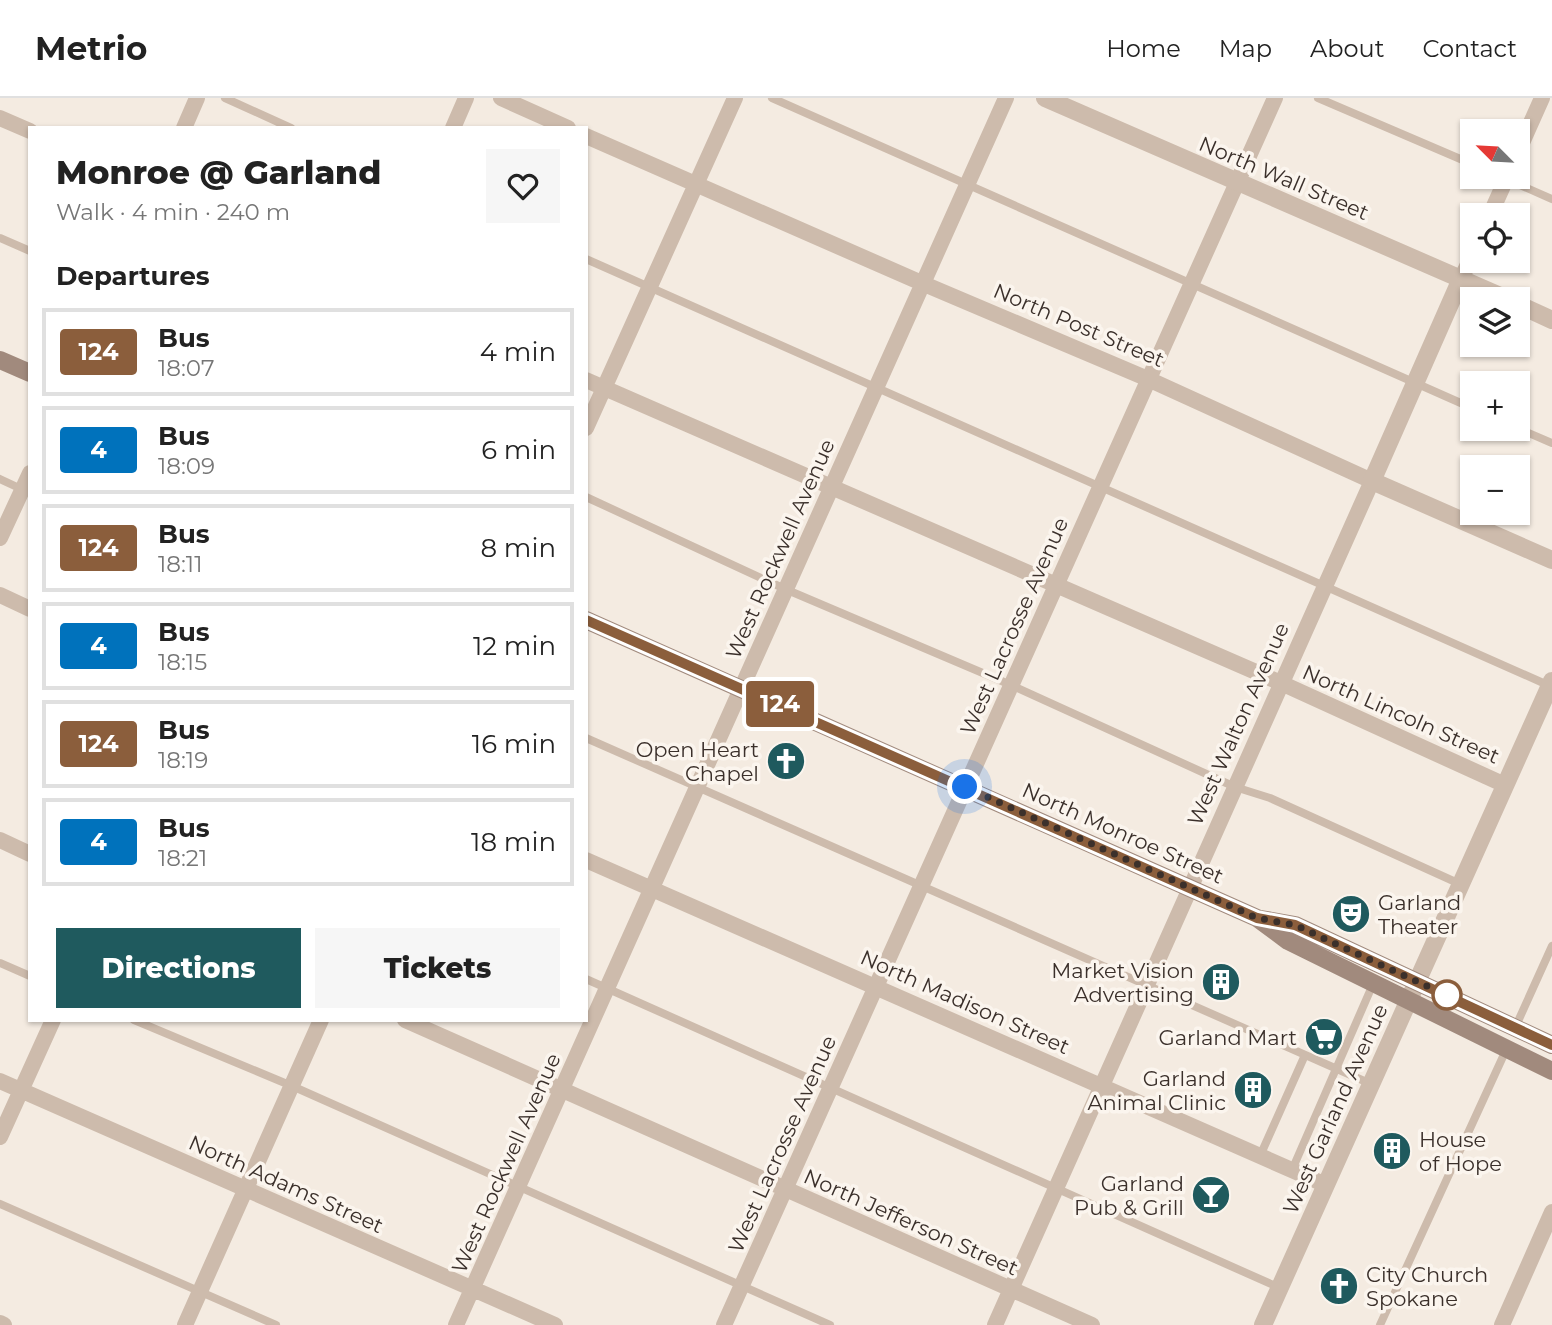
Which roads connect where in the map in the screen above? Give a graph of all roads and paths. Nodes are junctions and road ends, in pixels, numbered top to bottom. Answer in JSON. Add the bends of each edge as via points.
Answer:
{"nodes":[{"id":1,"x":198,"y":98,"type":"edge"},
{"id":2,"x":225,"y":98,"type":"edge"},
{"id":3,"x":466,"y":98,"type":"edge"},
{"id":4,"x":501,"y":98,"type":"edge"},
{"id":5,"x":735,"y":98,"type":"edge"},
{"id":6,"x":772,"y":98,"type":"edge"},
{"id":7,"x":1006,"y":98,"type":"edge"},
{"id":8,"x":1045,"y":98,"type":"edge"},
{"id":9,"x":1275,"y":98,"type":"edge"},
{"id":10,"x":1318,"y":98,"type":"edge"},
{"id":11,"x":1542,"y":98,"type":"edge"},
{"id":12,"x":0,"y":118,"type":"edge"},
{"id":13,"x":1530,"y":125,"type":"edge"},
{"id":14,"x":185,"y":126,"type":"edge"},
{"id":15,"x":287,"y":126,"type":"edge"},
{"id":16,"x":454,"y":126,"type":"edge"},
{"id":17,"x":564,"y":126,"type":"edge"},
{"id":18,"x":28,"y":130,"type":"edge"},
{"id":19,"x":588,"y":137,"type":"edge"},
{"id":20,"x":1460,"y":159,"type":"edge"},
{"id":21,"x":968,"y":184,"type":"junction"},
{"id":22,"x":1237,"y":184,"type":"junction"},
{"id":23,"x":696,"y":185,"type":"junction"},
{"id":24,"x":1530,"y":189,"type":"edge"},
{"id":25,"x":1552,"y":200,"type":"edge"},
{"id":26,"x":0,"y":238,"type":"edge"},
{"id":27,"x":28,"y":250,"type":"edge"},
{"id":28,"x":588,"y":261,"type":"edge"},
{"id":29,"x":1464,"y":273,"type":"edge"},
{"id":30,"x":1461,"y":279,"type":"junction"},
{"id":31,"x":1192,"y":283,"type":"junction"},
{"id":32,"x":924,"y":284,"type":"junction"},
{"id":33,"x":1479,"y":287,"type":"edge"},
{"id":34,"x":651,"y":288,"type":"junction"},
{"id":35,"x":1530,"y":310,"type":"edge"},
{"id":36,"x":1552,"y":320,"type":"edge"},
{"id":37,"x":0,"y":360,"type":"edge"},
{"id":38,"x":28,"y":372,"type":"edge"},
{"id":39,"x":1148,"y":379,"type":"junction"},
{"id":40,"x":588,"y":381,"type":"edge"},
{"id":41,"x":1415,"y":384,"type":"junction"},
{"id":42,"x":877,"y":387,"type":"junction"},
{"id":43,"x":605,"y":388,"type":"junction"},
{"id":44,"x":1460,"y":403,"type":"edge"},
{"id":45,"x":588,"y":424,"type":"edge"},
{"id":46,"x":1530,"y":434,"type":"edge"},
{"id":47,"x":1552,"y":443,"type":"edge"},
{"id":48,"x":0,"y":479,"type":"edge"},
{"id":49,"x":1372,"y":481,"type":"junction"},
{"id":50,"x":831,"y":486,"type":"junction"},
{"id":51,"x":1100,"y":486,"type":"junction"},
{"id":52,"x":26,"y":491,"type":"edge"},
{"id":53,"x":588,"y":498,"type":"edge"},
{"id":54,"x":0,"y":538,"type":"edge"},
{"id":55,"x":1552,"y":560,"type":"edge"},
{"id":56,"x":1055,"y":585,"type":"junction"},
{"id":57,"x":1325,"y":586,"type":"junction"},
{"id":58,"x":785,"y":589,"type":"junction"},
{"id":59,"x":0,"y":595,"type":"edge"},
{"id":60,"x":28,"y":608,"type":"edge"},
{"id":61,"x":588,"y":621,"type":"edge"},
{"id":62,"x":1281,"y":683,"type":"junction"},
{"id":63,"x":1551,"y":683,"type":"edge"},
{"id":64,"x":1011,"y":685,"type":"junction"},
{"id":65,"x":741,"y":687,"type":"junction"},
{"id":66,"x":588,"y":739,"type":"edge"},
{"id":67,"x":1505,"y":785,"type":"junction"},
{"id":68,"x":965,"y":787,"type":"junction"},
{"id":69,"x":1235,"y":787,"type":"junction"},
{"id":70,"x":698,"y":788,"type":"junction"},
{"id":71,"x":0,"y":840,"type":"edge"},
{"id":72,"x":28,"y":853,"type":"edge"},
{"id":73,"x":588,"y":861,"type":"edge"},
{"id":74,"x":1461,"y":885,"type":"junction"},
{"id":75,"x":921,"y":886,"type":"junction"},
{"id":76,"x":1189,"y":887,"type":"junction"},
{"id":77,"x":652,"y":890,"type":"junction"},
{"id":78,"x":1257,"y":918,"type":"junction"},
{"id":79,"x":1552,"y":946,"type":"edge"},
{"id":80,"x":0,"y":963,"type":"edge"},
{"id":81,"x":28,"y":975,"type":"edge"},
{"id":82,"x":588,"y":980,"type":"edge"},
{"id":83,"x":1417,"y":981,"type":"junction"},
{"id":84,"x":1146,"y":985,"type":"junction"},
{"id":85,"x":1373,"y":985,"type":"junction"},
{"id":86,"x":876,"y":986,"type":"junction"},
{"id":87,"x":608,"y":989,"type":"junction"},
{"id":88,"x":1408,"y":1002,"type":"junction"},
{"id":89,"x":52,"y":1022,"type":"edge"},
{"id":90,"x":139,"y":1022,"type":"edge"},
{"id":91,"x":320,"y":1022,"type":"edge"},
{"id":92,"x":409,"y":1022,"type":"edge"},
{"id":93,"x":1515,"y":1028,"type":"junction"},
{"id":94,"x":1552,"y":1045,"type":"edge"},
{"id":95,"x":1506,"y":1050,"type":"junction"},
{"id":96,"x":1305,"y":1055,"type":"junction"},
{"id":97,"x":1335,"y":1068,"type":"junction"},
{"id":98,"x":1552,"y":1071,"type":"edge"},
{"id":99,"x":0,"y":1081,"type":"edge"},
{"id":100,"x":1371,"y":1084,"type":"junction"},
{"id":101,"x":1101,"y":1085,"type":"junction"},
{"id":102,"x":292,"y":1086,"type":"junction"},
{"id":103,"x":831,"y":1087,"type":"junction"},
{"id":104,"x":21,"y":1090,"type":"junction"},
{"id":105,"x":562,"y":1090,"type":"junction"},
{"id":106,"x":0,"y":1137,"type":"edge"},
{"id":107,"x":1260,"y":1156,"type":"junction"},
{"id":108,"x":1292,"y":1170,"type":"junction"},
{"id":109,"x":1326,"y":1185,"type":"junction"},
{"id":110,"x":519,"y":1187,"type":"junction"},
{"id":111,"x":1056,"y":1187,"type":"junction"},
{"id":112,"x":785,"y":1188,"type":"junction"},
{"id":113,"x":246,"y":1189,"type":"junction"},
{"id":114,"x":0,"y":1204,"type":"edge"},
{"id":115,"x":1552,"y":1212,"type":"edge"},
{"id":116,"x":742,"y":1286,"type":"junction"},
{"id":117,"x":1280,"y":1288,"type":"junction"},
{"id":118,"x":472,"y":1289,"type":"junction"},
{"id":119,"x":1010,"y":1290,"type":"junction"},
{"id":120,"x":200,"y":1291,"type":"junction"},
{"id":121,"x":1269,"y":1323,"type":"edge"},
{"id":122,"x":185,"y":1325,"type":"edge"},
{"id":123,"x":276,"y":1325,"type":"edge"},
{"id":124,"x":456,"y":1325,"type":"edge"},
{"id":125,"x":555,"y":1325,"type":"edge"},
{"id":126,"x":724,"y":1325,"type":"edge"},
{"id":127,"x":830,"y":1325,"type":"edge"},
{"id":128,"x":995,"y":1325,"type":"edge"},
{"id":129,"x":1093,"y":1325,"type":"edge"},
{"id":130,"x":1380,"y":1325,"type":"edge"},
{"id":131,"x":1502,"y":1325,"type":"edge"}],
"edges":[{"from":1,"to":14,"type":"street"},
{"from":2,"to":15,"type":"lane"},
{"from":3,"to":16,"type":"street"},
{"from":4,"to":17,"type":"street"},
{"from":5,"to":23,"type":"street"},
{"from":6,"to":21,"type":"lane"},
{"from":7,"to":21,"type":"street","name":"West Rockwell Avenue"},
{"from":8,"to":22,"type":"street","name":"North Wall Street"},
{"from":9,"to":22,"type":"street","name":"West Lacrosse Avenue"},
{"from":10,"to":20,"type":"lane"},
{"from":11,"to":13,"type":"street"},
{"from":12,"to":18,"type":"street"},
{"from":19,"to":23,"type":"street","name":"North Post Street"},
{"from":21,"to":31,"type":"lane"},
{"from":21,"to":32,"type":"street","name":"West Rockwell Avenue"},
{"from":22,"to":30,"type":"street","name":"North Wall Street"},
{"from":22,"to":31,"type":"street","name":"West Lacrosse Avenue"},
{"from":23,"to":32,"type":"street","name":"North Post Street"},
{"from":23,"to":34,"type":"street"},
{"from":24,"to":25,"type":"lane"},
{"from":26,"to":27,"type":"lane"},
{"from":28,"to":34,"type":"lane"},
{"from":29,"to":30,"type":"street","name":"West Walton Avenue"},
{"from":30,"to":33,"type":"street","name":"North Wall Street"},
{"from":30,"to":41,"type":"street","name":"West Walton Avenue"},
{"from":31,"to":39,"type":"street","name":"West Lacrosse Avenue"},
{"from":31,"to":41,"type":"lane"},
{"from":32,"to":39,"type":"street","name":"North Post Street"},
{"from":32,"to":42,"type":"street","name":"West Rockwell Avenue"},
{"from":34,"to":42,"type":"lane"},
{"from":34,"to":43,"type":"street"},
{"from":35,"to":36,"type":"street"},
{"from":37,"to":38,"type":"main road"},
{"from":39,"to":49,"type":"street","name":"North Post Street"},
{"from":39,"to":51,"type":"street","name":"West Lacrosse Avenue"},
{"from":40,"to":43,"type":"street","name":"North Lincoln Street"},
{"from":41,"to":44,"type":"lane"},
{"from":41,"to":49,"type":"street","name":"West Walton Avenue"},
{"from":42,"to":50,"type":"street","name":"West Rockwell Avenue"},
{"from":42,"to":51,"type":"lane"},
{"from":43,"to":45,"type":"street"},
{"from":43,"to":50,"type":"street","name":"North Lincoln Street"},
{"from":46,"to":47,"type":"lane"},
{"from":48,"to":52,"type":"lane"},
{"from":49,"to":55,"type":"street","name":"North Post Street"},
{"from":49,"to":57,"type":"street","name":"West Walton Avenue"},
{"from":50,"to":56,"type":"street","name":"North Lincoln Street"},
{"from":50,"to":58,"type":"street","name":"West Rockwell Avenue"},
{"from":51,"to":56,"type":"street","name":"West Lacrosse Avenue"},
{"from":51,"to":57,"type":"lane"},
{"from":52,"to":54,"type":"street"},
{"from":53,"to":58,"type":"lane"},
{"from":56,"to":62,"type":"street","name":"North Lincoln Street"},
{"from":56,"to":64,"type":"street","name":"West Lacrosse Avenue"},
{"from":57,"to":62,"type":"street","name":"West Walton Avenue"},
{"from":57,"to":63,"type":"lane"},
{"from":58,"to":64,"type":"lane"},
{"from":58,"to":65,"type":"street","name":"West Rockwell Avenue"},
{"from":59,"to":60,"type":"street"},
{"from":61,"to":65,"type":"main road","name":"North Monroe Street"},
{"from":62,"to":67,"type":"street","name":"North Lincoln Street"},
{"from":62,"to":69,"type":"street","name":"West Walton Avenue"},
{"from":63,"to":67,"type":"street","name":"West Garland Avenue"},
{"from":64,"to":68,"type":"street","name":"West Lacrosse Avenue"},
{"from":64,"to":69,"type":"lane"},
{"from":65,"to":68,"type":"main road","name":"North Monroe Street"},
{"from":65,"to":70,"type":"street","name":"West Rockwell Avenue"},
{"from":66,"to":70,"type":"lane"},
{"from":67,"to":74,"type":"street","name":"West Garland Avenue"},
{"from":68,"to":75,"type":"street","name":"West Lacrosse Avenue"},
{"from":68,"to":76,"type":"main road","name":"North Monroe Street"},
{"from":69,"to":74,"type":"lane","via":[[1270,798]]},
{"from":69,"to":76,"type":"street","name":"West Walton Avenue"},
{"from":70,"to":75,"type":"lane"},
{"from":70,"to":77,"type":"street","name":"West Rockwell Avenue"},
{"from":71,"to":72,"type":"street"},
{"from":73,"to":77,"type":"street","name":"North Madison Street"},
{"from":74,"to":83,"type":"street","name":"West Garland Avenue"},
{"from":75,"to":84,"type":"lane"},
{"from":75,"to":86,"type":"street","name":"West Lacrosse Avenue"},
{"from":76,"to":78,"type":"main road","name":"North Monroe Street"},
{"from":76,"to":84,"type":"street","name":"West Walton Avenue"},
{"from":77,"to":86,"type":"street","name":"North Madison Street"},
{"from":77,"to":87,"type":"street","name":"West Rockwell Avenue"},
{"from":78,"to":83,"type":"main road","name":"North Monroe Street","via":[[1295,925]]},
{"from":78,"to":85,"type":"main road","name":"North Monroe Street","via":[[1288,942]]},
{"from":79,"to":93,"type":"lane"},
{"from":80,"to":81,"type":"lane"},
{"from":82,"to":87,"type":"lane"},
{"from":83,"to":88,"type":"street","name":"West Garland Avenue"},
{"from":83,"to":93,"type":"main road","name":"North Monroe Street"},
{"from":84,"to":96,"type":"lane"},
{"from":84,"to":101,"type":"street","name":"West Walton Avenue"},
{"from":85,"to":88,"type":"main road","name":"North Monroe Street"},
{"from":85,"to":97,"type":"lane"},
{"from":86,"to":101,"type":"street","name":"North Madison Street"},
{"from":86,"to":103,"type":"street","name":"West Lacrosse Avenue"},
{"from":87,"to":103,"type":"lane"},
{"from":87,"to":105,"type":"street","name":"West Rockwell Avenue"},
{"from":88,"to":95,"type":"main road","name":"North Monroe Street"},
{"from":88,"to":100,"type":"street","name":"West Garland Avenue"},
{"from":89,"to":104,"type":"street"},
{"from":90,"to":102,"type":"lane"},
{"from":91,"to":102,"type":"street"},
{"from":92,"to":105,"type":"street","name":"North Jefferson Street"},
{"from":93,"to":94,"type":"main road","name":"North Monroe Street"},
{"from":95,"to":98,"type":"main road","name":"North Monroe Street"},
{"from":95,"to":130,"type":"lane"},
{"from":96,"to":97,"type":"lane"},
{"from":96,"to":107,"type":"lane"},
{"from":97,"to":100,"type":"lane"},
{"from":97,"to":108,"type":"lane"},
{"from":99,"to":104,"type":"street","name":"North Adams Street"},
{"from":100,"to":109,"type":"street","name":"West Garland Avenue"},
{"from":101,"to":107,"type":"street","name":"North Madison Street"},
{"from":101,"to":111,"type":"street","name":"West Walton Avenue"},
{"from":102,"to":110,"type":"lane"},
{"from":102,"to":113,"type":"street"},
{"from":103,"to":111,"type":"lane"},
{"from":103,"to":112,"type":"street","name":"West Lacrosse Avenue"},
{"from":104,"to":106,"type":"street"},
{"from":104,"to":113,"type":"street","name":"North Adams Street"},
{"from":105,"to":110,"type":"street","name":"West Rockwell Avenue"},
{"from":105,"to":112,"type":"street","name":"North Jefferson Street"},
{"from":107,"to":108,"type":"street","name":"North Madison Street"},
{"from":108,"to":109,"type":"street","name":"North Madison Street"},
{"from":109,"to":117,"type":"street","name":"West Garland Avenue"},
{"from":110,"to":116,"type":"lane"},
{"from":110,"to":118,"type":"street","name":"West Rockwell Avenue"},
{"from":111,"to":117,"type":"lane"},
{"from":111,"to":119,"type":"street","name":"West Walton Avenue"},
{"from":112,"to":116,"type":"street","name":"West Lacrosse Avenue"},
{"from":112,"to":119,"type":"street","name":"North Jefferson Street"},
{"from":113,"to":118,"type":"street","name":"North Adams Street"},
{"from":113,"to":120,"type":"street"},
{"from":114,"to":120,"type":"lane"},
{"from":115,"to":131,"type":"street"},
{"from":116,"to":126,"type":"street","name":"West Lacrosse Avenue"},
{"from":116,"to":127,"type":"lane"},
{"from":117,"to":121,"type":"street","name":"West Garland Avenue"},
{"from":118,"to":124,"type":"street","name":"West Rockwell Avenue"},
{"from":118,"to":125,"type":"street","name":"North Adams Street"},
{"from":119,"to":128,"type":"street","name":"West Walton Avenue"},
{"from":119,"to":129,"type":"street","name":"North Jefferson Street"},
{"from":120,"to":122,"type":"street"},
{"from":120,"to":123,"type":"lane"}]}
